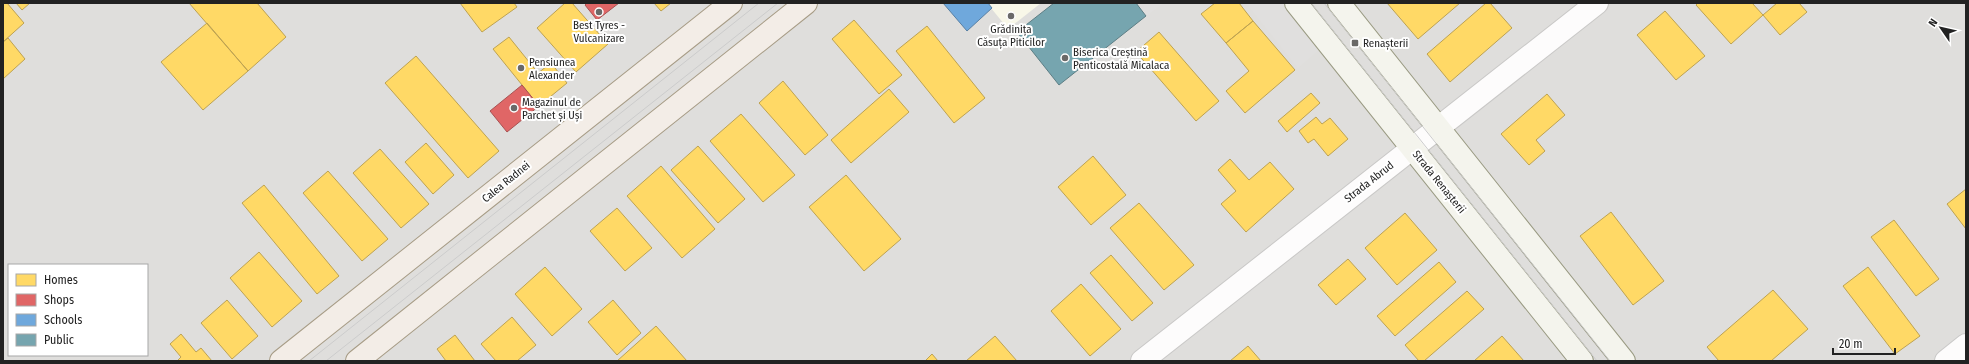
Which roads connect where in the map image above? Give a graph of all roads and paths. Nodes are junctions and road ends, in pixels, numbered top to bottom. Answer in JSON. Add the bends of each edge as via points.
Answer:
{"nodes":[{"id":1,"x":731,"y":3,"type":"edge"},
{"id":2,"x":806,"y":3,"type":"edge"},
{"id":3,"x":1296,"y":3,"type":"edge"},
{"id":4,"x":1339,"y":3,"type":"edge"},
{"id":5,"x":1597,"y":3,"type":"edge"},
{"id":6,"x":1438,"y":128,"type":"junction"},
{"id":7,"x":1412,"y":148,"type":"junction"},
{"id":8,"x":1966,"y":345,"type":"edge"},
{"id":9,"x":281,"y":361,"type":"edge"},
{"id":10,"x":357,"y":361,"type":"edge"},
{"id":11,"x":1142,"y":361,"type":"edge"},
{"id":12,"x":1582,"y":361,"type":"edge"},
{"id":13,"x":1624,"y":361,"type":"edge"},
{"id":14,"x":1946,"y":361,"type":"edge"}],
"edges":[{"from":1,"to":9,"type":"main road","name":"Calea Radnei"},
{"from":2,"to":10,"type":"main road"},
{"from":3,"to":7,"type":"street","name":"Strada Renașterii"},
{"from":4,"to":6,"type":"street"},
{"from":5,"to":6,"type":"street","name":"Strada Abrud"},
{"from":6,"to":7,"type":"street","name":"Strada Abrud"},
{"from":6,"to":13,"type":"street"},
{"from":7,"to":11,"type":"street","name":"Strada Abrud"},
{"from":7,"to":12,"type":"street","name":"Strada Renașterii"},
{"from":8,"to":14,"type":"street"}]}
